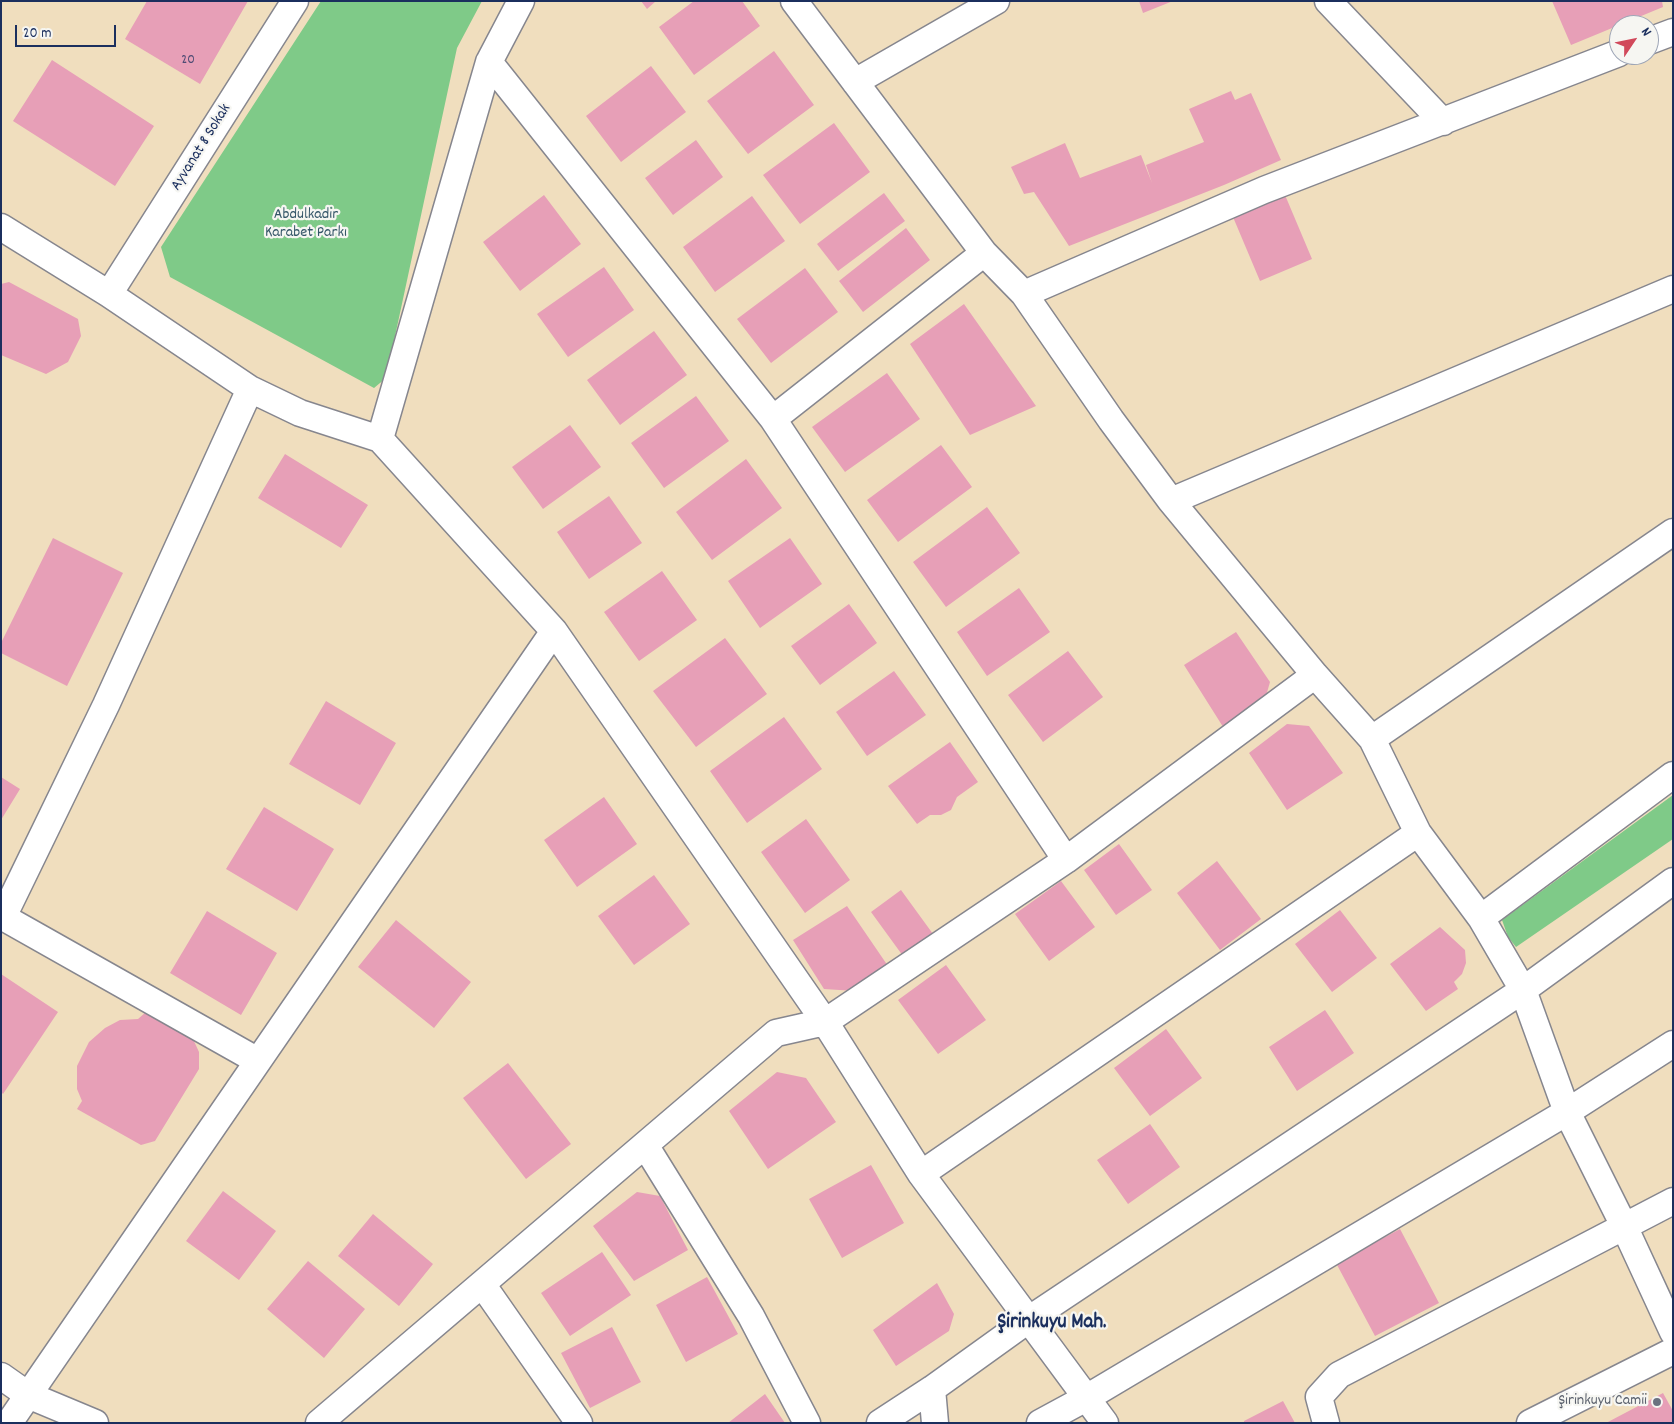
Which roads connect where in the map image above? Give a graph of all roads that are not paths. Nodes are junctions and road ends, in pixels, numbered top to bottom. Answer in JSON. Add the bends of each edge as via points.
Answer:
{"nodes":[{"id":1,"x":295,"y":1,"type":"edge"},
{"id":2,"x":521,"y":1,"type":"edge"},
{"id":3,"x":794,"y":1,"type":"edge"},
{"id":4,"x":996,"y":1,"type":"edge"},
{"id":5,"x":1328,"y":1,"type":"edge"},
{"id":6,"x":1673,"y":32,"type":"edge"},
{"id":7,"x":1659,"y":37,"type":"edge"},
{"id":8,"x":1609,"y":57,"type":"edge"},
{"id":9,"x":489,"y":62,"type":"junction"},
{"id":10,"x":855,"y":82,"type":"junction"},
{"id":11,"x":1443,"y":122,"type":"junction"},
{"id":12,"x":1,"y":227,"type":"edge"},
{"id":13,"x":984,"y":253,"type":"junction"},
{"id":14,"x":1673,"y":289,"type":"edge"},
{"id":15,"x":109,"y":294,"type":"junction"},
{"id":16,"x":1024,"y":294,"type":"junction"},
{"id":17,"x":250,"y":389,"type":"junction"},
{"id":18,"x":773,"y":419,"type":"junction"},
{"id":19,"x":380,"y":439,"type":"junction"},
{"id":20,"x":1171,"y":501,"type":"junction"},
{"id":21,"x":1673,"y":532,"type":"edge"},
{"id":22,"x":554,"y":630,"type":"junction"},
{"id":23,"x":1315,"y":675,"type":"junction"},
{"id":24,"x":1372,"y":739,"type":"junction"},
{"id":25,"x":1673,"y":775,"type":"edge"},
{"id":26,"x":1418,"y":833,"type":"junction"},
{"id":27,"x":1066,"y":860,"type":"junction"},
{"id":28,"x":1672,"y":883,"type":"edge"},
{"id":29,"x":2,"y":917,"type":"edge"},
{"id":30,"x":1481,"y":918,"type":"junction"},
{"id":31,"x":1523,"y":990,"type":"junction"},
{"id":32,"x":825,"y":1022,"type":"junction"},
{"id":33,"x":1673,"y":1044,"type":"edge"},
{"id":34,"x":258,"y":1061,"type":"junction"},
{"id":35,"x":1566,"y":1112,"type":"junction"},
{"id":36,"x":644,"y":1145,"type":"junction"},
{"id":37,"x":921,"y":1174,"type":"junction"},
{"id":38,"x":1673,"y":1201,"type":"edge"},
{"id":39,"x":1624,"y":1226,"type":"junction"},
{"id":40,"x":482,"y":1284,"type":"junction"},
{"id":41,"x":1028,"y":1320,"type":"junction"},
{"id":42,"x":1673,"y":1332,"type":"edge"},
{"id":43,"x":1673,"y":1351,"type":"edge"},
{"id":44,"x":1,"y":1376,"type":"edge"},
{"id":45,"x":932,"y":1389,"type":"junction"},
{"id":46,"x":28,"y":1395,"type":"junction"},
{"id":47,"x":1088,"y":1397,"type":"junction"},
{"id":48,"x":9,"y":1423,"type":"edge"},
{"id":49,"x":95,"y":1423,"type":"edge"},
{"id":50,"x":319,"y":1423,"type":"edge"},
{"id":51,"x":579,"y":1423,"type":"edge"},
{"id":52,"x":807,"y":1423,"type":"edge"},
{"id":53,"x":880,"y":1423,"type":"edge"},
{"id":54,"x":935,"y":1423,"type":"edge"},
{"id":55,"x":1040,"y":1423,"type":"edge"},
{"id":56,"x":1105,"y":1423,"type":"edge"},
{"id":57,"x":1326,"y":1423,"type":"edge"},
{"id":58,"x":1530,"y":1423,"type":"edge"}],
"edges":[{"from":1,"to":15,"type":"street","name":"Ayvanat 8 Sokak"},
{"from":2,"to":9,"type":"street"},
{"from":3,"to":10,"type":"street"},
{"from":4,"to":10,"type":"street"},
{"from":5,"to":11,"type":"street"},
{"from":6,"to":7,"type":"street"},
{"from":8,"to":11,"type":"street"},
{"from":9,"to":18,"type":"street"},
{"from":9,"to":19,"type":"street"},
{"from":10,"to":13,"type":"street"},
{"from":11,"to":16,"type":"street","via":[[1264,190]]},
{"from":12,"to":15,"type":"street"},
{"from":13,"to":16,"type":"street"},
{"from":13,"to":18,"type":"street"},
{"from":14,"to":20,"type":"street"},
{"from":15,"to":17,"type":"street"},
{"from":16,"to":20,"type":"street"},
{"from":17,"to":19,"type":"street","via":[[300,413]]},
{"from":17,"to":29,"type":"street","via":[[106,705]]},
{"from":18,"to":27,"type":"street"},
{"from":19,"to":22,"type":"street"},
{"from":20,"to":23,"type":"street"},
{"from":21,"to":24,"type":"street"},
{"from":22,"to":32,"type":"street"},
{"from":22,"to":34,"type":"street"},
{"from":23,"to":24,"type":"street"},
{"from":23,"to":27,"type":"street"},
{"from":24,"to":26,"type":"street"},
{"from":25,"to":30,"type":"street"},
{"from":26,"to":30,"type":"street"},
{"from":26,"to":37,"type":"street"},
{"from":27,"to":32,"type":"street"},
{"from":28,"to":31,"type":"street"},
{"from":29,"to":34,"type":"street"},
{"from":30,"to":31,"type":"street"},
{"from":31,"to":35,"type":"street"},
{"from":31,"to":41,"type":"street"},
{"from":32,"to":36,"type":"street","via":[[776,1033]]},
{"from":32,"to":37,"type":"street"},
{"from":33,"to":35,"type":"street"},
{"from":34,"to":46,"type":"street"},
{"from":35,"to":39,"type":"street"},
{"from":35,"to":47,"type":"street"},
{"from":36,"to":40,"type":"street"},
{"from":36,"to":52,"type":"street","via":[[751,1316]]},
{"from":37,"to":41,"type":"street"},
{"from":38,"to":39,"type":"street"},
{"from":39,"to":42,"type":"street"},
{"from":39,"to":57,"type":"street","via":[[1339,1375],[1319,1397]]},
{"from":40,"to":50,"type":"street"},
{"from":40,"to":51,"type":"street"},
{"from":41,"to":45,"type":"street"},
{"from":41,"to":47,"type":"street"},
{"from":43,"to":58,"type":"street"},
{"from":44,"to":46,"type":"street"},
{"from":45,"to":53,"type":"street"},
{"from":45,"to":54,"type":"street"},
{"from":46,"to":48,"type":"street"},
{"from":46,"to":49,"type":"street"},
{"from":47,"to":55,"type":"street"},
{"from":47,"to":56,"type":"street"}]}
